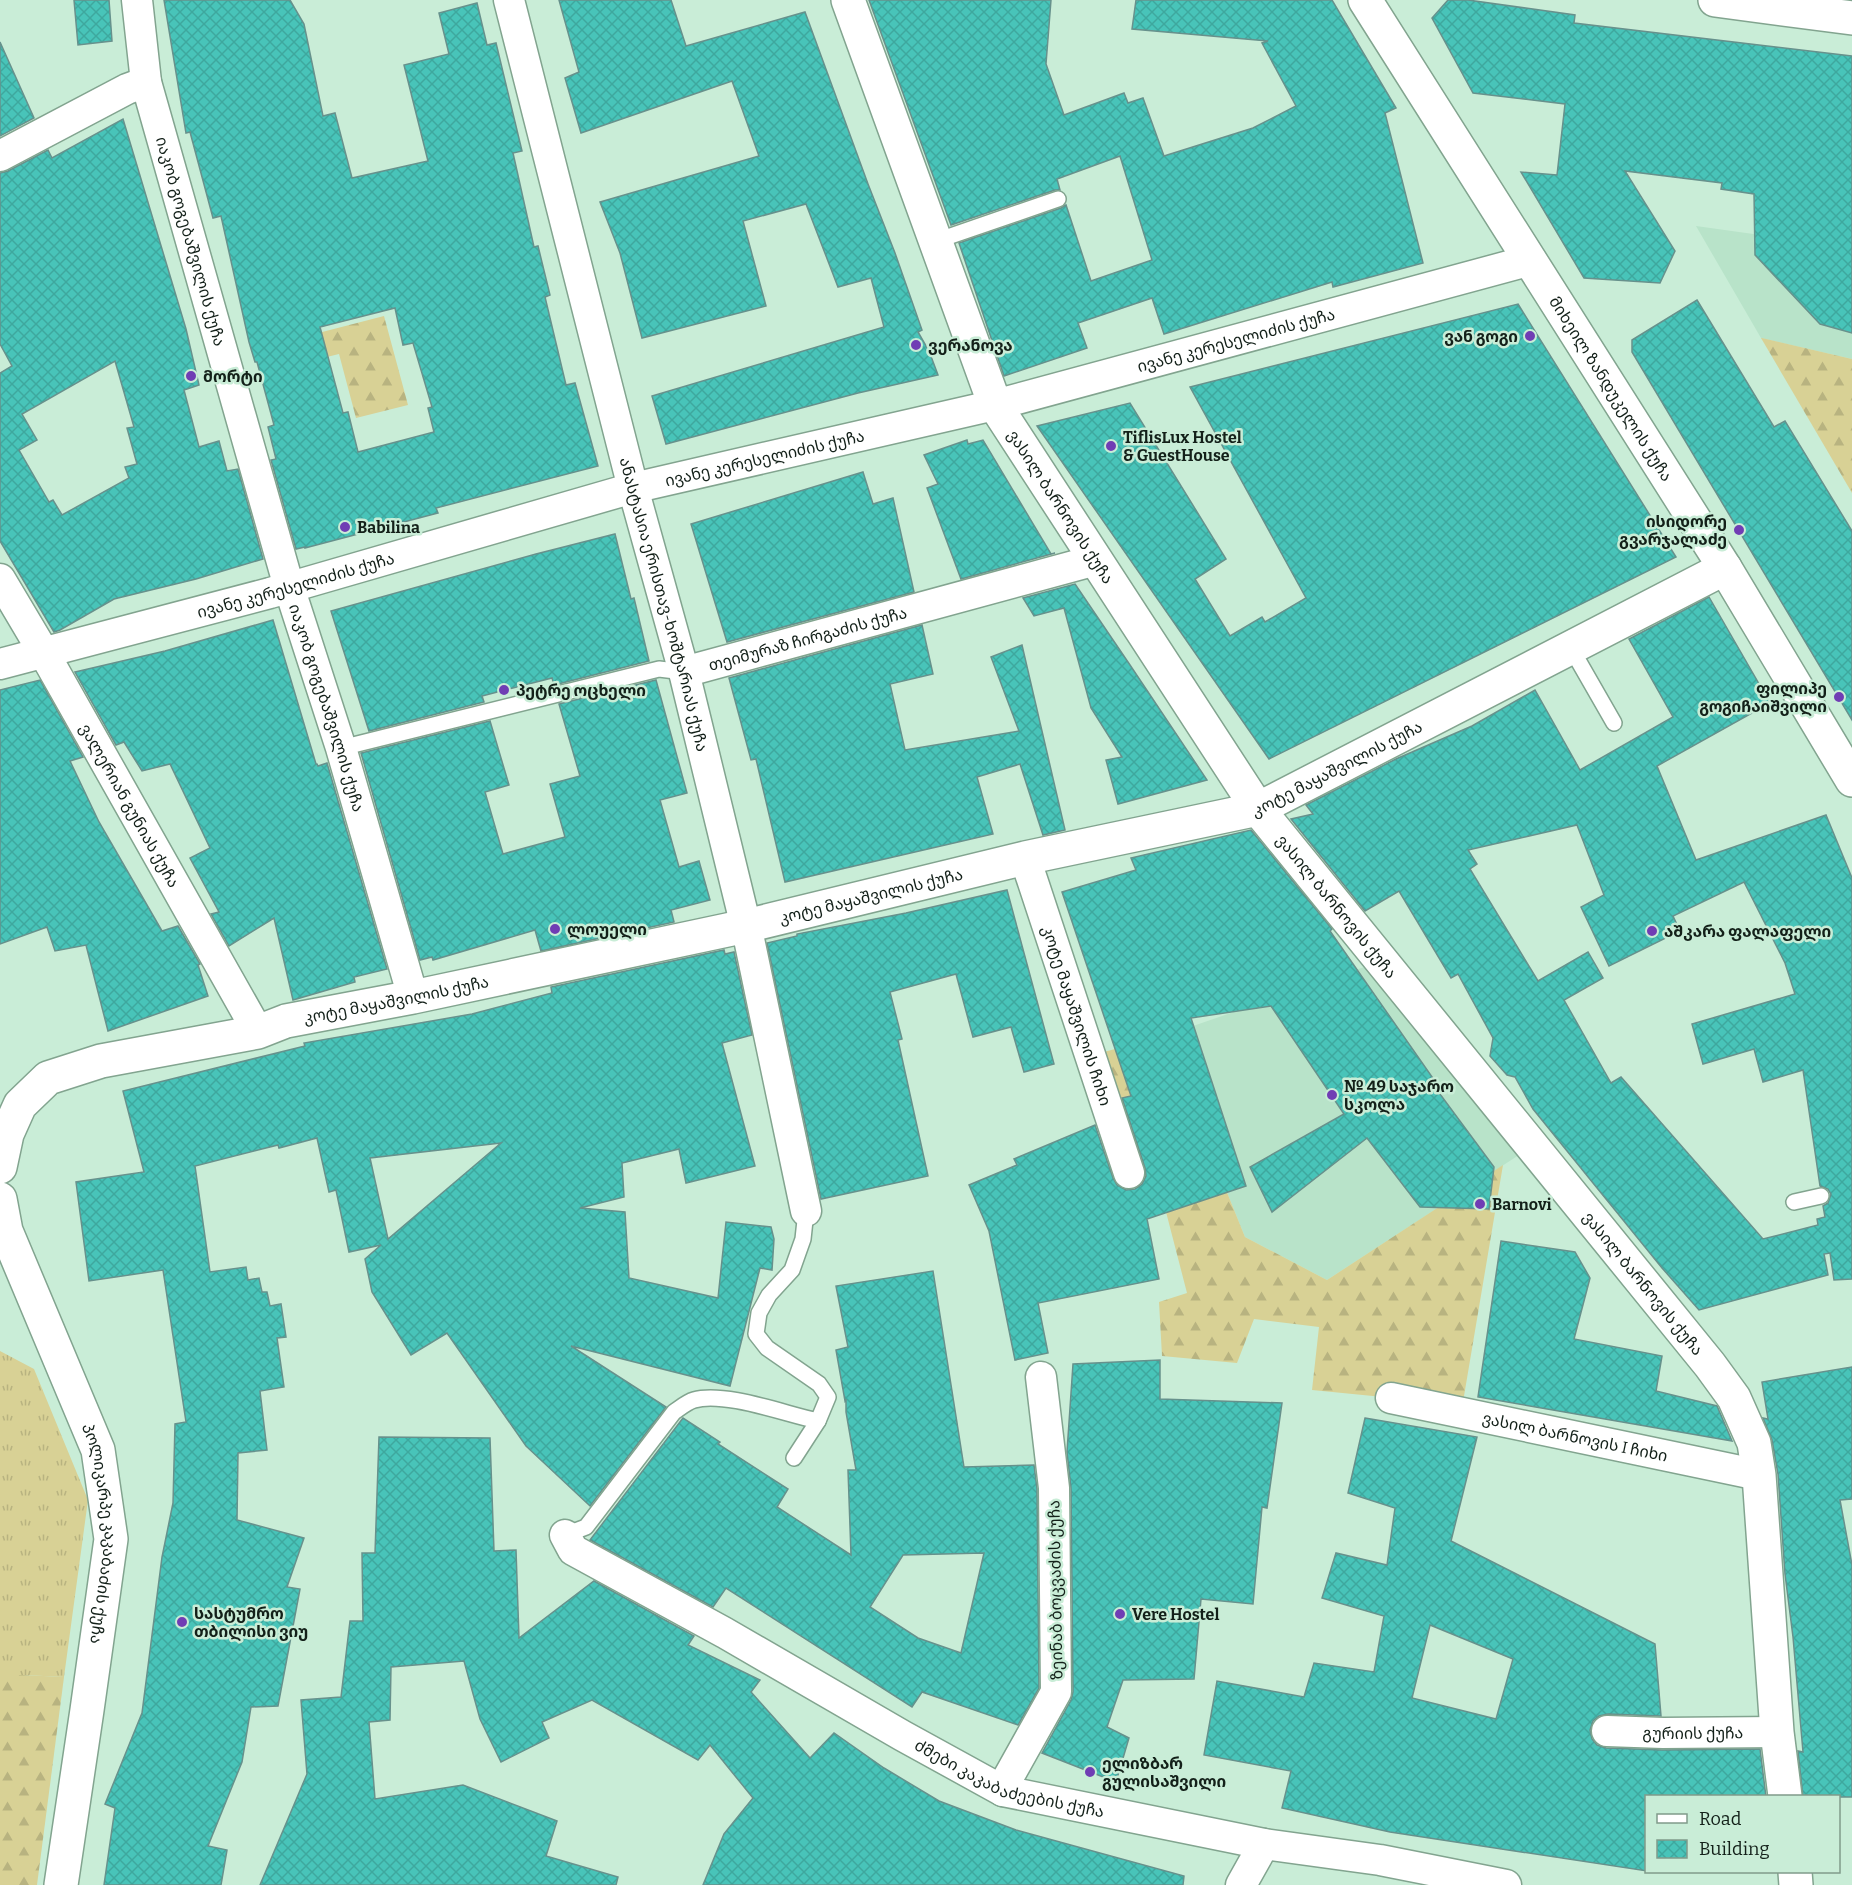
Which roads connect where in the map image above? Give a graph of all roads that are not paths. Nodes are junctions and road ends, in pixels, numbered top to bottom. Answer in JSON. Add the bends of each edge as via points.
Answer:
{"nodes":[{"id":1,"x":137,"y":0,"type":"edge"},
{"id":2,"x":509,"y":0,"type":"edge"},
{"id":3,"x":848,"y":0,"type":"edge"},
{"id":4,"x":1365,"y":0,"type":"edge"},
{"id":5,"x":1715,"y":0,"type":"edge"},
{"id":6,"x":1852,"y":18,"type":"edge"},
{"id":7,"x":146,"y":82,"type":"junction"},
{"id":8,"x":0,"y":156,"type":"edge"},
{"id":9,"x":1058,"y":199,"type":"dead end"},
{"id":10,"x":936,"y":241,"type":"junction"},
{"id":11,"x":1531,"y":260,"type":"junction"},
{"id":12,"x":994,"y":405,"type":"junction"},
{"id":13,"x":633,"y":488,"type":"junction"},
{"id":14,"x":1096,"y":560,"type":"junction"},
{"id":15,"x":1725,"y":568,"type":"junction"},
{"id":16,"x":0,"y":579,"type":"edge"},
{"id":17,"x":289,"y":587,"type":"junction"},
{"id":18,"x":1571,"y":648,"type":"junction"},
{"id":19,"x":44,"y":652,"type":"junction"},
{"id":20,"x":0,"y":664,"type":"edge"},
{"id":21,"x":684,"y":672,"type":"junction"},
{"id":22,"x":1614,"y":723,"type":"dead end"},
{"id":23,"x":341,"y":748,"type":"junction"},
{"id":24,"x":1852,"y":779,"type":"edge"},
{"id":25,"x":1258,"y":809,"type":"junction"},
{"id":26,"x":1025,"y":858,"type":"junction"},
{"id":27,"x":746,"y":926,"type":"junction"},
{"id":28,"x":413,"y":997,"type":"junction"},
{"id":29,"x":258,"y":1032,"type":"junction"},
{"id":30,"x":3,"y":1134,"type":"edge"},
{"id":31,"x":0,"y":1167,"type":"edge"},
{"id":32,"x":1129,"y":1173,"type":"dead end"},
{"id":33,"x":1821,"y":1196,"type":"dead end"},
{"id":34,"x":0,"y":1199,"type":"edge"},
{"id":35,"x":1794,"y":1202,"type":"dead end"},
{"id":36,"x":806,"y":1211,"type":"joint"},
{"id":37,"x":1041,"y":1377,"type":"dead end"},
{"id":38,"x":1391,"y":1398,"type":"dead end"},
{"id":39,"x":818,"y":1421,"type":"junction"},
{"id":40,"x":794,"y":1458,"type":"dead end"},
{"id":41,"x":1759,"y":1475,"type":"junction"},
{"id":42,"x":564,"y":1535,"type":"joint"},
{"id":43,"x":1606,"y":1731,"type":"dead end"},
{"id":44,"x":1778,"y":1732,"type":"junction"},
{"id":45,"x":1003,"y":1791,"type":"junction"},
{"id":46,"x":1785,"y":1795,"type":"edge"},
{"id":47,"x":1264,"y":1844,"type":"junction"},
{"id":48,"x":61,"y":1885,"type":"edge"},
{"id":49,"x":1241,"y":1885,"type":"edge"},
{"id":50,"x":1506,"y":1885,"type":"edge"}],
"edges":[{"from":1,"to":7,"type":"street","name":"იაკობ გოგებაშვილის ქუჩა"},
{"from":2,"to":13,"type":"street","name":"ანასტასია ერისთავ-ხოშტარიას ქუჩა"},
{"from":3,"to":10,"type":"street","name":"ვასილ ბარნოვის ქუჩა"},
{"from":4,"to":11,"type":"street","name":"მიხეილ ზანდუკელის ქუჩა"},
{"from":5,"to":6,"type":"street"},
{"from":7,"to":8,"type":"street"},
{"from":7,"to":17,"type":"street","name":"იაკობ გოგებაშვილის ქუჩა"},
{"from":9,"to":10,"type":"lane"},
{"from":10,"to":12,"type":"street","name":"ვასილ ბარნოვის ქუჩა"},
{"from":11,"to":12,"type":"street","name":"ივანე კერესელიძის ქუჩა"},
{"from":11,"to":15,"type":"street","name":"მიხეილ ზანდუკელის ქუჩა"},
{"from":12,"to":13,"type":"street","name":"ივანე კერესელიძის ქუჩა"},
{"from":12,"to":14,"type":"street","name":"ვასილ ბარნოვის ქუჩა"},
{"from":13,"to":17,"type":"street","name":"ივანე კერესელიძის ქუჩა"},
{"from":13,"to":21,"type":"street","name":"ანასტასია ერისთავ-ხოშტარიას ქუჩა"},
{"from":14,"to":21,"type":"street","name":"თეიმურაზ ჩირგაძის ქუჩა"},
{"from":14,"to":25,"type":"street","name":"ვასილ ბარნოვის ქუჩა"},
{"from":15,"to":18,"type":"street","name":"კოტე მაყაშვილის ქუჩა"},
{"from":15,"to":24,"type":"street","name":"მიხეილ ზანდუკელის ქუჩა"},
{"from":16,"to":19,"type":"street","name":"ვალერიან გუნიას ქუჩა"},
{"from":17,"to":19,"type":"street","name":"ივანე კერესელიძის ქუჩა"},
{"from":17,"to":23,"type":"street","name":"იაკობ გოგებაშვილის ქუჩა"},
{"from":18,"to":22,"type":"lane"},
{"from":18,"to":25,"type":"street","name":"კოტე მაყაშვილის ქუჩა"},
{"from":19,"to":20,"type":"street","name":"ივანე კერესელიძის ქუჩა"},
{"from":19,"to":29,"type":"street","name":"ვალერიან გუნიას ქუჩა"},
{"from":21,"to":23,"type":"lane","name":"თეიმურაზ ჩირგაძის ქუჩა","via":[[659,669]]},
{"from":21,"to":27,"type":"street","name":"ანასტასია ერისთავ-ხოშტარიას ქუჩა"},
{"from":23,"to":28,"type":"street","name":"იაკობ გოგებაშვილის ქუჩა"},
{"from":25,"to":26,"type":"street","name":"კოტე მაყაშვილის ქუჩა"},
{"from":25,"to":41,"type":"street","name":"ვასილ ბარნოვის ქუჩა","via":[[1710,1365],[1734,1398],[1754,1443]]},
{"from":26,"to":27,"type":"street","name":"კოტე მაყაშვილის ქუჩა"},
{"from":26,"to":32,"type":"street","name":"კოტე მაყაშვილის ჩიხი"},
{"from":27,"to":28,"type":"street","name":"კოტე მაყაშვილის ქუჩა"},
{"from":27,"to":36,"type":"street","name":"ანასტასია ერისთავ-ხოშტარიას ქუჩა"},
{"from":28,"to":29,"type":"street","name":"კოტე მაყაშვილის ქუჩა","via":[[286,1021]]},
{"from":29,"to":30,"type":"street","name":"კოტე მაყაშვილის ქუჩა","via":[[100,1061],[48,1078],[20,1106]]},
{"from":30,"to":31,"type":"street"},
{"from":33,"to":35,"type":"lane"},
{"from":34,"to":48,"type":"street","name":"პოლიკარპე კაკაბაძის ქუჩა","via":[[6,1231],[98,1450],[111,1539]]},
{"from":36,"to":39,"type":"lane","via":[[803,1239],[792,1270],[759,1313],[756,1334],[767,1348],[819,1384],[828,1396]]},
{"from":37,"to":45,"type":"street","name":"ზეინაბ ბოცვაძის ქუჩა","via":[[1054,1488],[1056,1692]]},
{"from":38,"to":41,"type":"street","name":"ვასილ ბარნოვის I ჩიხი"},
{"from":39,"to":40,"type":"lane"},
{"from":39,"to":42,"type":"lane","via":[[731,1400],[692,1400],[674,1412],[585,1527]]},
{"from":41,"to":44,"type":"street","name":"ვასილ ბარნოვის ქუჩა"},
{"from":42,"to":45,"type":"street","name":"ძმები კაკაბაძეების ქუჩა","via":[[573,1550]]},
{"from":43,"to":44,"type":"street","name":"გურიის ქუჩა"},
{"from":44,"to":46,"type":"street","name":"ვასილ ბარნოვის ქუჩა"},
{"from":45,"to":47,"type":"street","name":"ძმები კაკაბაძეების ქუჩა"},
{"from":47,"to":49,"type":"street"},
{"from":47,"to":50,"type":"street","name":"ძმები კაკაბაძეების ქუჩა","via":[[1380,1860]]}]}
